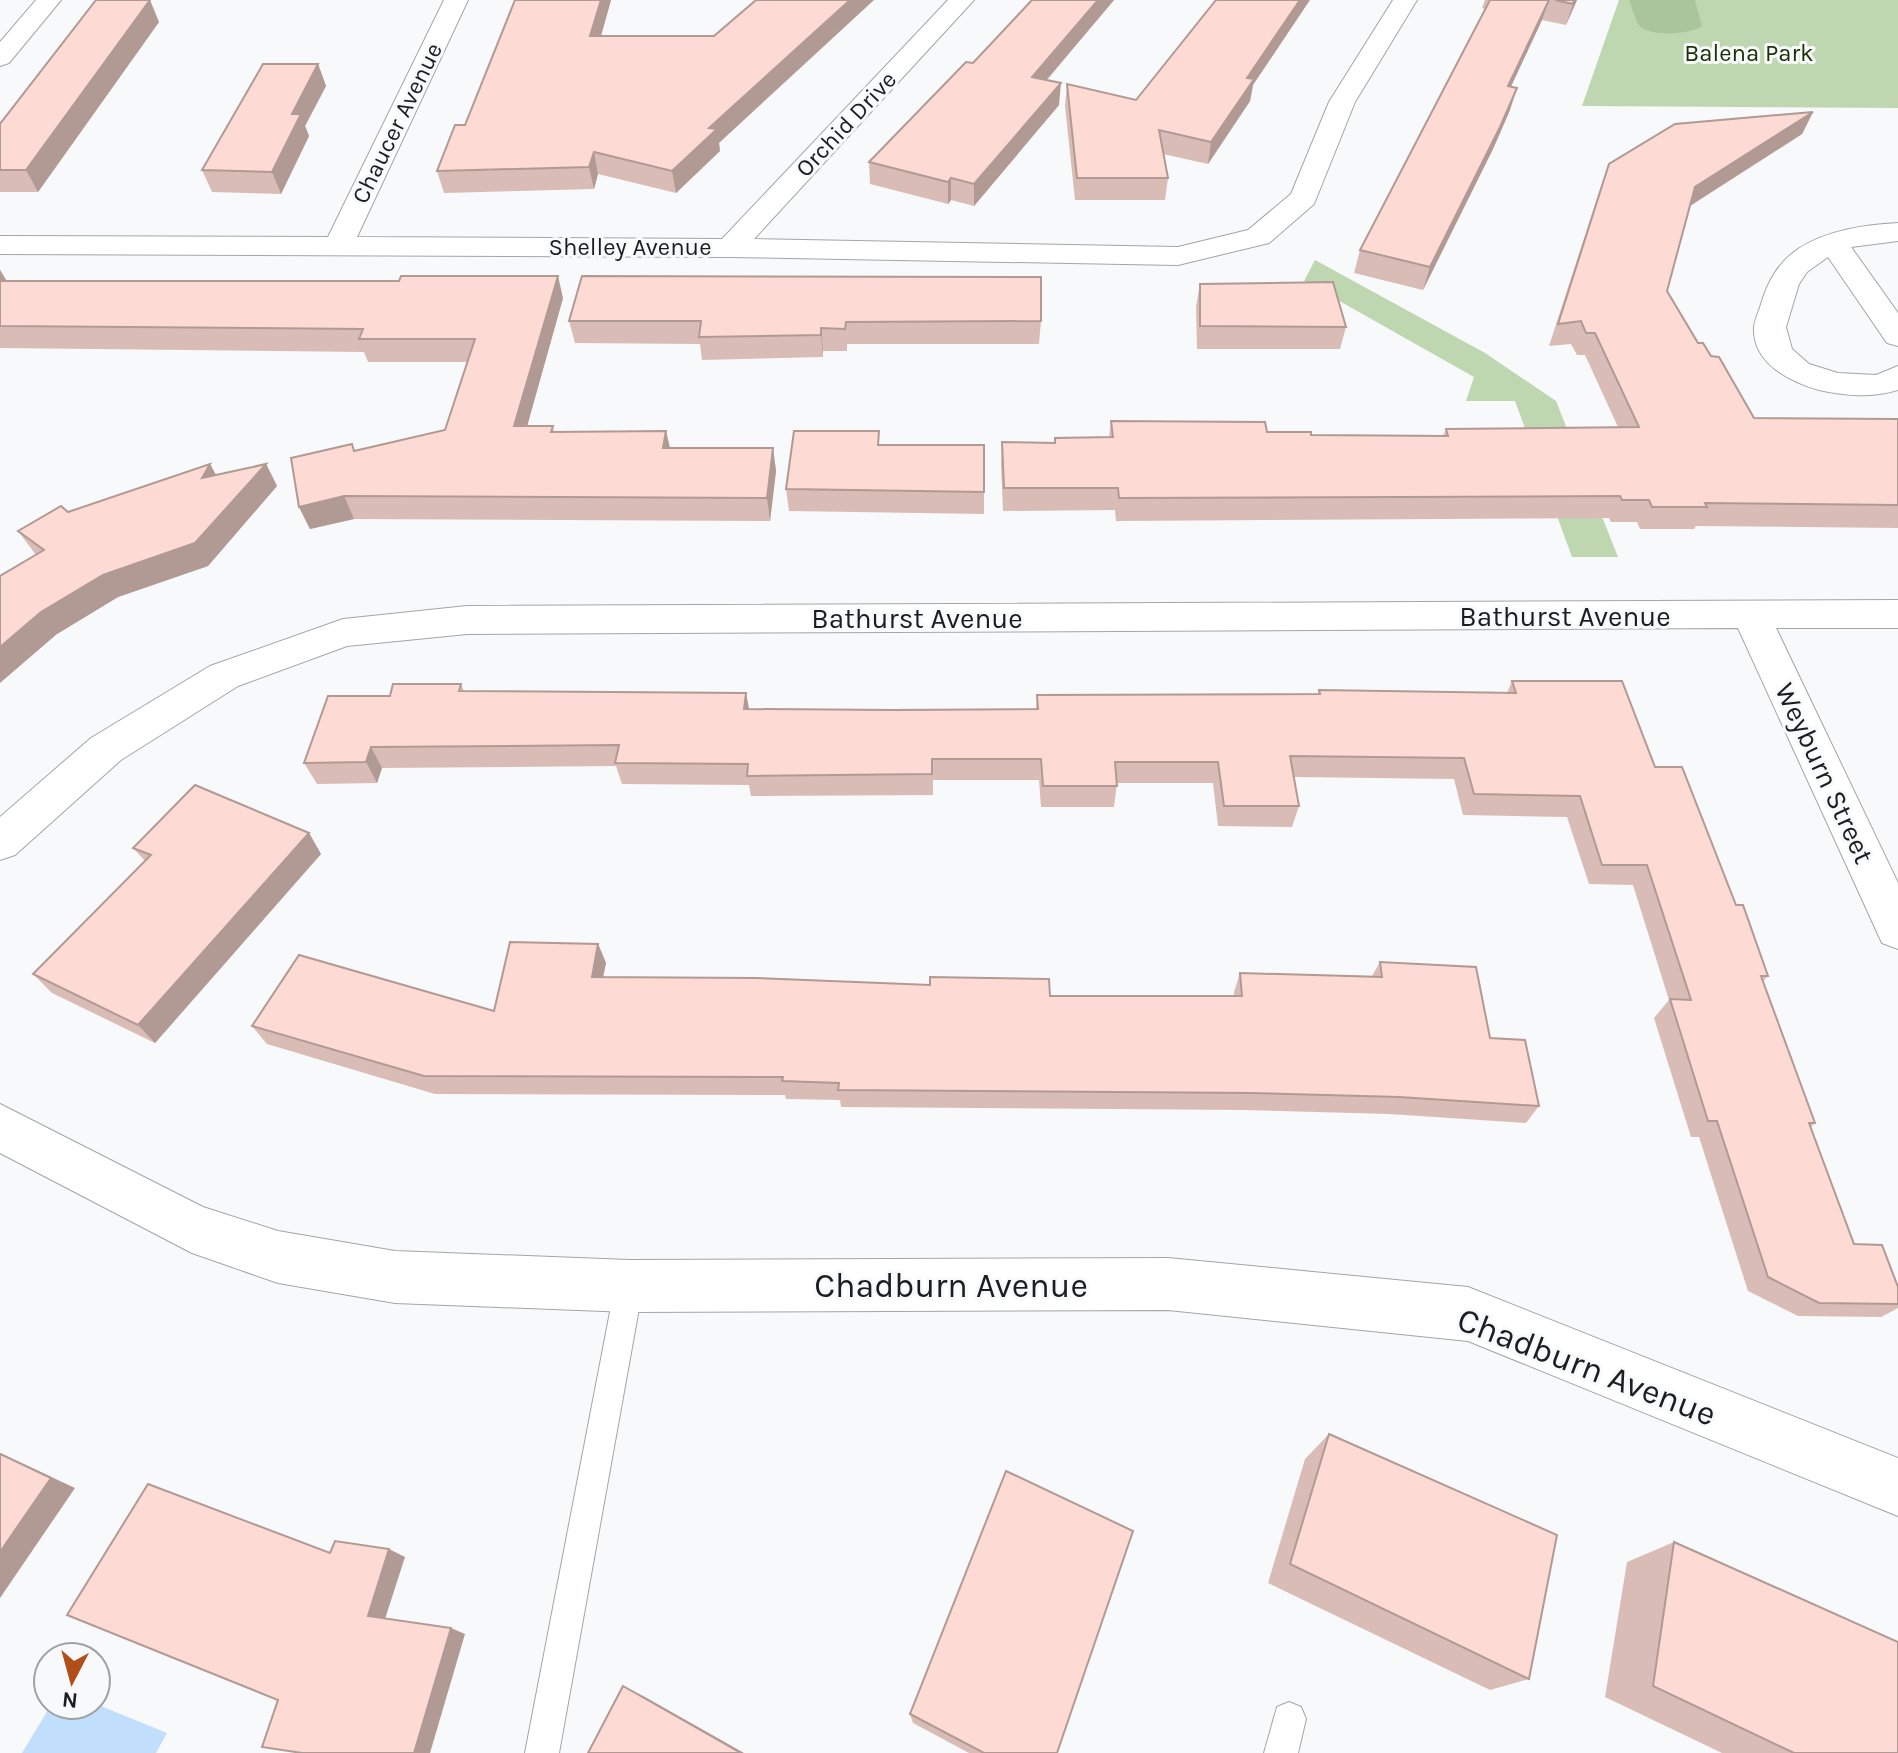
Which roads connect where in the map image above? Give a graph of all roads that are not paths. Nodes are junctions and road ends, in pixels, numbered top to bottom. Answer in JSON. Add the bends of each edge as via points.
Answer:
{"nodes":[{"id":1,"x":49,"y":0,"type":"edge"},
{"id":2,"x":456,"y":0,"type":"edge"},
{"id":3,"x":962,"y":0,"type":"edge"},
{"id":4,"x":1405,"y":0,"type":"edge"},
{"id":5,"x":0,"y":58,"type":"edge"},
{"id":6,"x":1898,"y":232,"type":"edge"},
{"id":7,"x":1834,"y":244,"type":"junction"},
{"id":8,"x":0,"y":245,"type":"edge"},
{"id":9,"x":339,"y":245,"type":"junction"},
{"id":10,"x":730,"y":248,"type":"junction"},
{"id":11,"x":1898,"y":336,"type":"edge"},
{"id":12,"x":1898,"y":376,"type":"edge"},
{"id":13,"x":1898,"y":614,"type":"edge"},
{"id":14,"x":1751,"y":615,"type":"junction"},
{"id":15,"x":0,"y":843,"type":"edge"},
{"id":16,"x":1898,"y":930,"type":"edge"},
{"id":17,"x":0,"y":1127,"type":"edge"},
{"id":18,"x":629,"y":1286,"type":"junction"},
{"id":19,"x":1898,"y":1487,"type":"edge"},
{"id":20,"x":1289,"y":1719,"type":"dead end"},
{"id":21,"x":542,"y":1753,"type":"edge"},
{"id":22,"x":1281,"y":1753,"type":"edge"}],
"edges":[{"from":1,"to":5,"type":"street"},
{"from":2,"to":9,"type":"street","name":"Chaucer Avenue"},
{"from":3,"to":10,"type":"street","name":"Orchid Drive"},
{"from":4,"to":10,"type":"street","name":"Shelley Avenue","via":[[1342,102],[1304,198],[1258,237],[1178,256]]},
{"from":6,"to":7,"type":"street","via":[[1849,237]]},
{"from":7,"to":11,"type":"street"},
{"from":7,"to":12,"type":"street","via":[[1796,266],[1784,280],[1770,327],[1772,344],[1785,363],[1813,378],[1867,386]]},
{"from":8,"to":9,"type":"street","name":"Shelley Avenue"},
{"from":9,"to":10,"type":"street","name":"Shelley Avenue"},
{"from":13,"to":14,"type":"street","name":"Bathurst Avenue"},
{"from":14,"to":15,"type":"street","name":"Bathurst Avenue","via":[[483,620],[343,633],[224,676],[106,749]]},
{"from":14,"to":16,"type":"street","name":"Weyburn Street"},
{"from":17,"to":18,"type":"street","name":"Chadburn Avenue","via":[[192,1228],[278,1257],[395,1277]]},
{"from":18,"to":19,"type":"street","name":"Chadburn Avenue","via":[[1168,1284],[1468,1314]]},
{"from":18,"to":21,"type":"lane"},
{"from":20,"to":22,"type":"lane"}]}
